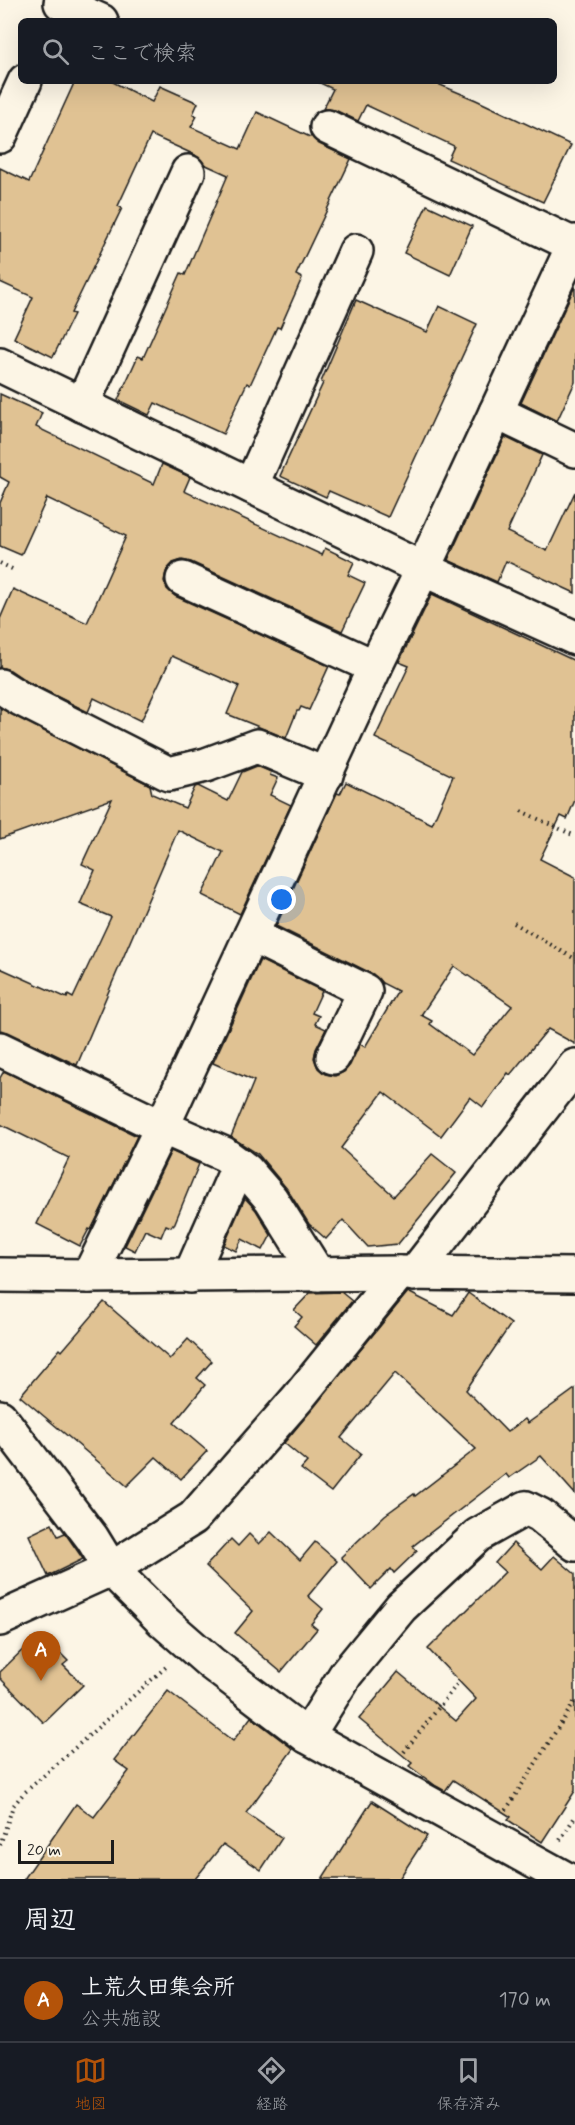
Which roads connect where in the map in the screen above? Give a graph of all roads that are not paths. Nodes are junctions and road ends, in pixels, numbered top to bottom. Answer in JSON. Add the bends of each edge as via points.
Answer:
{"nodes":[{"id":1,"x":55,"y":7,"type":"edge"},
{"id":2,"x":91,"y":18,"type":"edge"},
{"id":3,"x":24,"y":84,"type":"edge"},
{"id":4,"x":327,"y":127,"type":"dead end"},
{"id":5,"x":0,"y":136,"type":"edge"},
{"id":6,"x":188,"y":172,"type":"dead end"},
{"id":7,"x":573,"y":249,"type":"edge"},
{"id":8,"x":356,"y":250,"type":"dead end"},
{"id":9,"x":0,"y":365,"type":"edge"},
{"id":10,"x":82,"y":405,"type":"junction"},
{"id":11,"x":496,"y":412,"type":"junction"},
{"id":12,"x":575,"y":450,"type":"edge"},
{"id":13,"x":251,"y":486,"type":"junction"},
{"id":14,"x":423,"y":569,"type":"junction"},
{"id":15,"x":183,"y":579,"type":"dead end"},
{"id":16,"x":575,"y":638,"type":"edge"},
{"id":17,"x":375,"y":667,"type":"junction"},
{"id":18,"x":0,"y":686,"type":"edge"},
{"id":19,"x":326,"y":775,"type":"junction"},
{"id":20,"x":251,"y":935,"type":"junction"},
{"id":21,"x":0,"y":1049,"type":"edge"},
{"id":22,"x":333,"y":1057,"type":"dead end"},
{"id":23,"x":575,"y":1066,"type":"edge"},
{"id":24,"x":162,"y":1127,"type":"junction"},
{"id":25,"x":239,"y":1165,"type":"junction"},
{"id":26,"x":407,"y":1273,"type":"junction"},
{"id":27,"x":318,"y":1274,"type":"junction"},
{"id":28,"x":0,"y":1275,"type":"edge"},
{"id":29,"x":190,"y":1275,"type":"junction"},
{"id":30,"x":575,"y":1275,"type":"edge"},
{"id":31,"x":89,"y":1276,"type":"junction"},
{"id":32,"x":0,"y":1417,"type":"edge"},
{"id":33,"x":575,"y":1544,"type":"edge"},
{"id":34,"x":111,"y":1569,"type":"junction"},
{"id":35,"x":0,"y":1619,"type":"edge"},
{"id":36,"x":307,"y":1736,"type":"junction"},
{"id":37,"x":566,"y":1879,"type":"edge"}],
"edges":[{"from":1,"to":2,"type":"street"},
{"from":3,"to":5,"type":"street"},
{"from":4,"to":7,"type":"street"},
{"from":6,"to":10,"type":"street"},
{"from":7,"to":11,"type":"street"},
{"from":8,"to":13,"type":"street"},
{"from":9,"to":10,"type":"street"},
{"from":10,"to":13,"type":"street"},
{"from":11,"to":12,"type":"street"},
{"from":11,"to":14,"type":"street"},
{"from":13,"to":14,"type":"street"},
{"from":14,"to":16,"type":"street"},
{"from":14,"to":17,"type":"street"},
{"from":15,"to":17,"type":"street"},
{"from":17,"to":19,"type":"street"},
{"from":18,"to":19,"type":"street","via":[[169,774],[257,746]]},
{"from":19,"to":20,"type":"street"},
{"from":20,"to":22,"type":"street","via":[[365,991]]},
{"from":20,"to":24,"type":"street"},
{"from":21,"to":24,"type":"street"},
{"from":23,"to":26,"type":"street"},
{"from":24,"to":25,"type":"street","via":[[224,1154]]},
{"from":24,"to":31,"type":"street"},
{"from":25,"to":27,"type":"street","via":[[271,1199]]},
{"from":25,"to":29,"type":"street"},
{"from":26,"to":27,"type":"street"},
{"from":26,"to":30,"type":"street"},
{"from":26,"to":34,"type":"street","via":[[193,1518]]},
{"from":27,"to":29,"type":"street"},
{"from":28,"to":31,"type":"street"},
{"from":29,"to":31,"type":"street"},
{"from":32,"to":34,"type":"street"},
{"from":33,"to":36,"type":"street","via":[[526,1508],[478,1535],[401,1607],[346,1674]]},
{"from":34,"to":35,"type":"street"},
{"from":34,"to":36,"type":"street","via":[[190,1645]]},
{"from":36,"to":37,"type":"street"}]}
